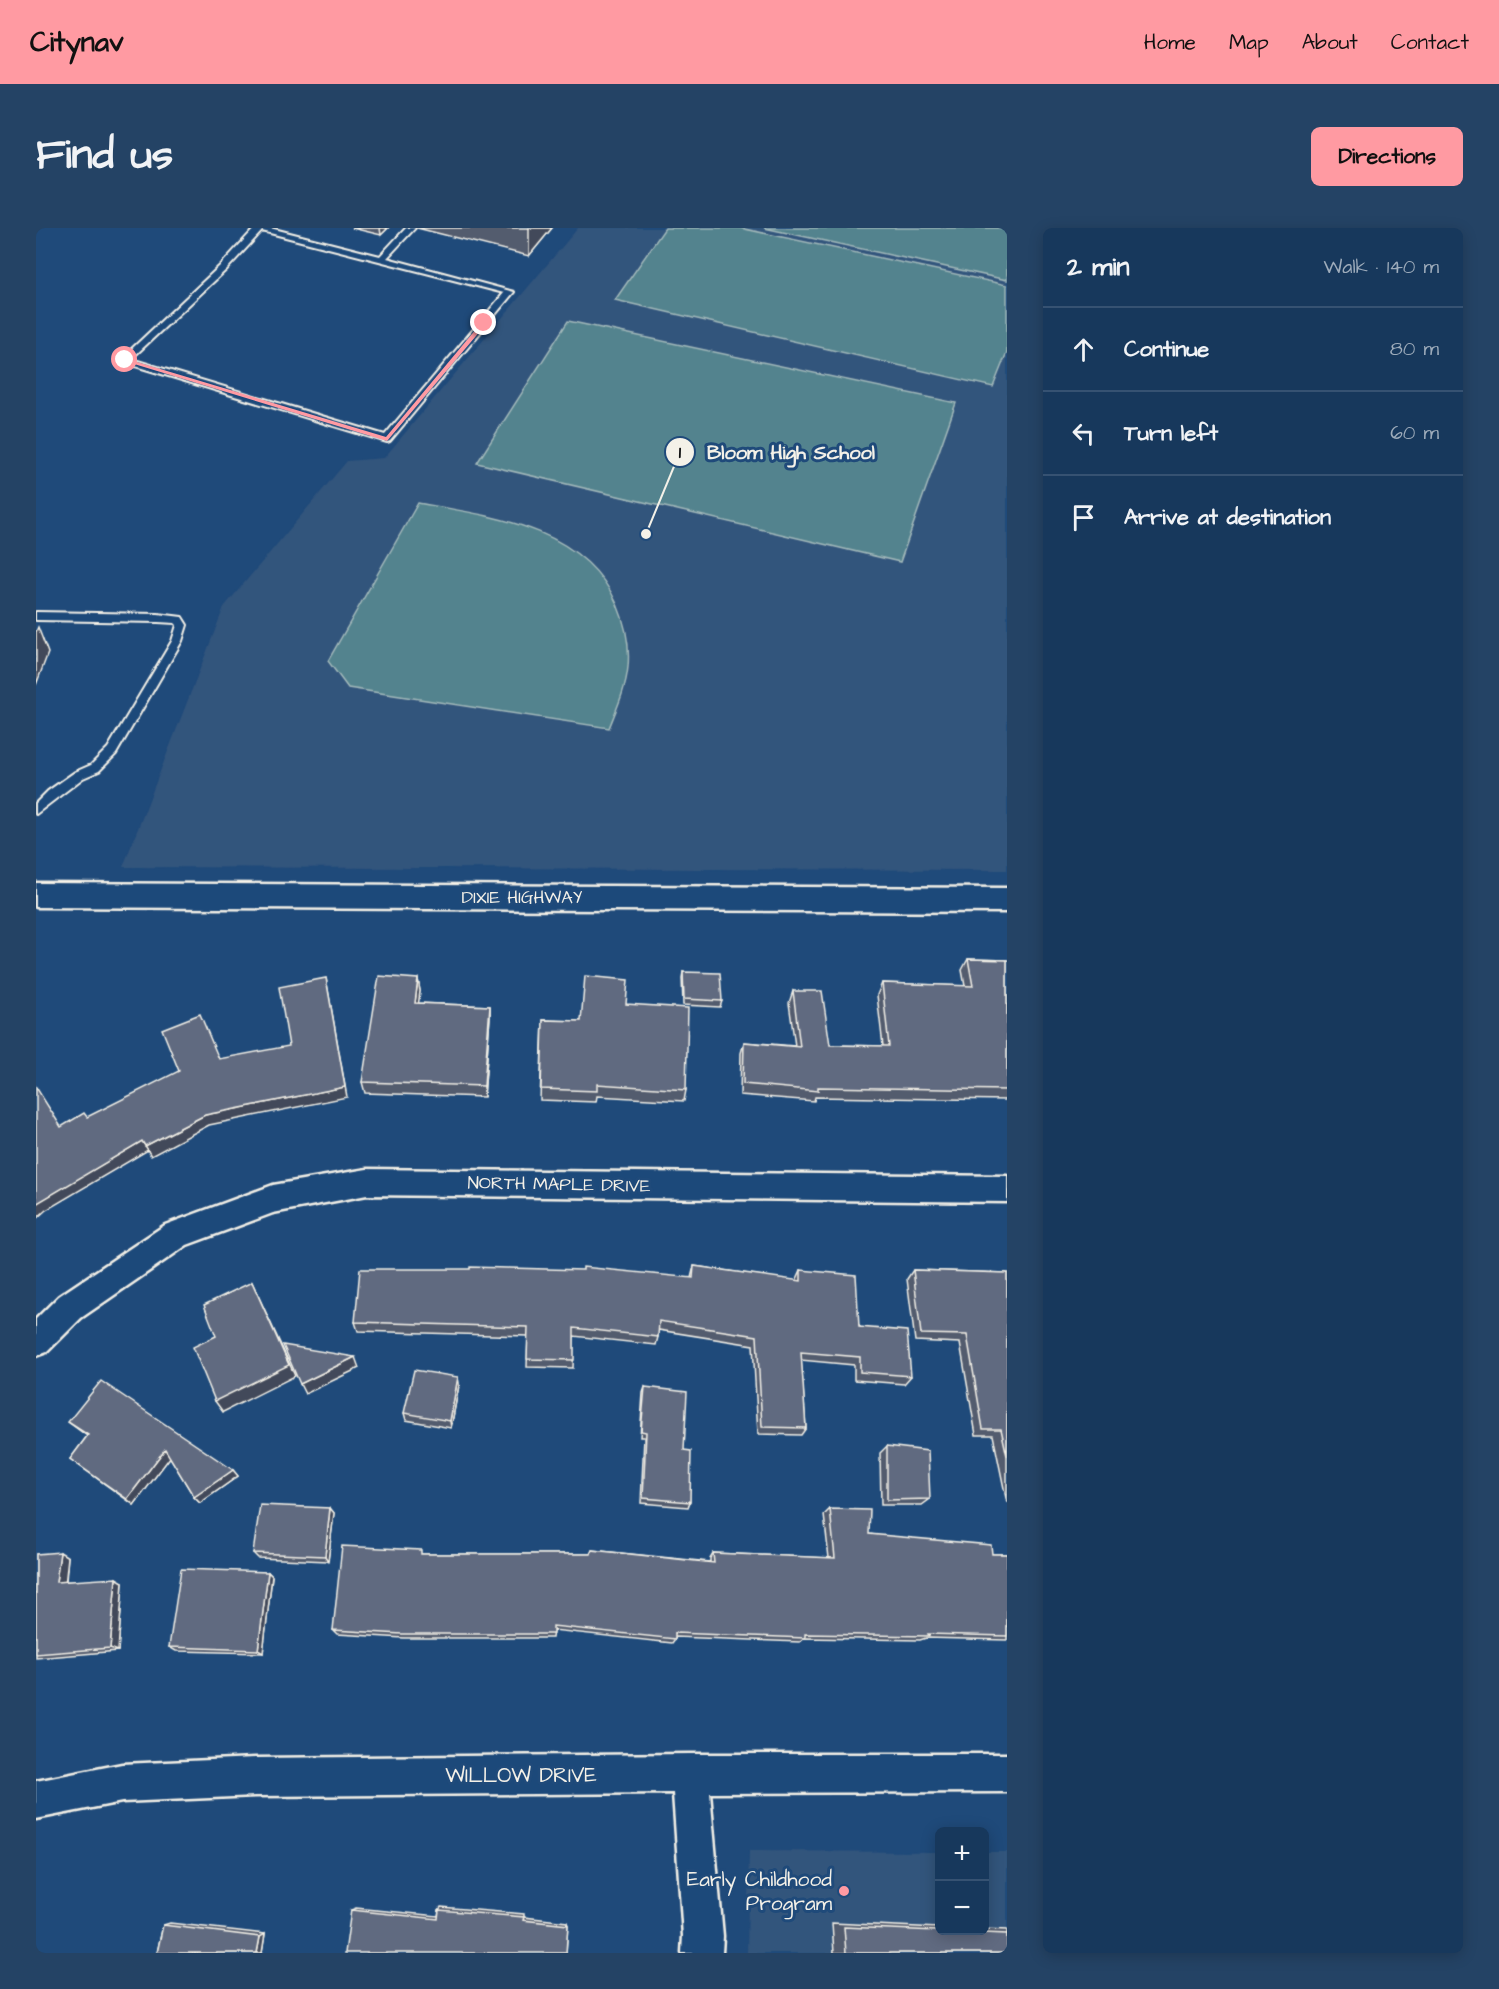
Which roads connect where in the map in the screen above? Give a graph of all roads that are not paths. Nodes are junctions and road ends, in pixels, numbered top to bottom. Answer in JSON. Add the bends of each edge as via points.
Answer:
{"nodes":[{"id":1,"x":260,"y":228,"type":"edge"},
{"id":2,"x":411,"y":228,"type":"edge"},
{"id":3,"x":381,"y":260,"type":"junction"},
{"id":4,"x":36,"y":616,"type":"edge"},
{"id":5,"x":36,"y":810,"type":"edge"},
{"id":6,"x":36,"y":895,"type":"edge"},
{"id":7,"x":1007,"y":900,"type":"edge"},
{"id":8,"x":1007,"y":1189,"type":"edge"},
{"id":9,"x":36,"y":1341,"type":"edge"},
{"id":10,"x":690,"y":1773,"type":"junction"},
{"id":11,"x":1007,"y":1773,"type":"edge"},
{"id":12,"x":36,"y":1800,"type":"edge"},
{"id":13,"x":702,"y":1953,"type":"edge"}],
"edges":[{"from":1,"to":3,"type":"lane"},
{"from":1,"to":3,"type":"lane","via":[[125,360],[387,439],[510,292]]},
{"from":2,"to":3,"type":"lane"},
{"from":4,"to":5,"type":"lane","via":[[158,618],[178,620],[182,625],[177,641],[112,751],[96,768],[79,775]]},
{"from":6,"to":7,"type":"main road","name":"DIXIE HIGHWAY"},
{"from":8,"to":9,"type":"street","name":"NORTH MAPLE DRIVE","via":[[367,1182],[273,1199],[176,1235],[70,1307]]},
{"from":10,"to":11,"type":"street","name":"WILLOW DRIVE"},
{"from":10,"to":12,"type":"street","name":"WILLOW DRIVE","via":[[255,1777],[122,1783]]},
{"from":10,"to":13,"type":"street"}]}
